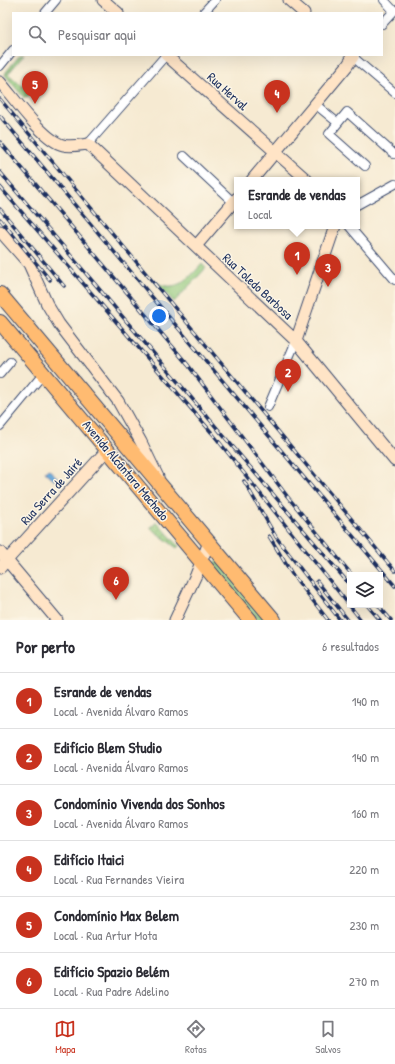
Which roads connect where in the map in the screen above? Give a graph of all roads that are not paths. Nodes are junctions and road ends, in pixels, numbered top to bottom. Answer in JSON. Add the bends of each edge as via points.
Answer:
{"nodes":[{"id":1,"x":56,"y":0,"type":"edge"},
{"id":2,"x":103,"y":0,"type":"edge"},
{"id":3,"x":214,"y":0,"type":"edge"},
{"id":4,"x":290,"y":0,"type":"edge"},
{"id":5,"x":384,"y":0,"type":"edge"},
{"id":6,"x":395,"y":11,"type":"edge"},
{"id":7,"x":46,"y":12,"type":"edge"},
{"id":8,"x":117,"y":12,"type":"edge"},
{"id":9,"x":204,"y":12,"type":"edge"},
{"id":10,"x":303,"y":12,"type":"edge"},
{"id":11,"x":383,"y":23,"type":"edge"},
{"id":12,"x":12,"y":51,"type":"edge"},
{"id":13,"x":165,"y":56,"type":"edge"},
{"id":14,"x":167,"y":56,"type":"edge"},
{"id":15,"x":353,"y":56,"type":"edge"},
{"id":16,"x":0,"y":66,"type":"edge"},
{"id":17,"x":0,"y":82,"type":"edge"},
{"id":18,"x":395,"y":93,"type":"edge"},
{"id":19,"x":315,"y":104,"type":"junction"},
{"id":20,"x":338,"y":123,"type":"junction"},
{"id":21,"x":88,"y":144,"type":"junction"},
{"id":22,"x":275,"y":152,"type":"junction"},
{"id":23,"x":394,"y":154,"type":"edge"},
{"id":24,"x":184,"y":156,"type":"dead end"},
{"id":25,"x":365,"y":166,"type":"dead end"},
{"id":26,"x":254,"y":177,"type":"edge"},
{"id":27,"x":304,"y":177,"type":"edge"},
{"id":28,"x":395,"y":184,"type":"edge"},
{"id":29,"x":234,"y":199,"type":"edge"},
{"id":30,"x":234,"y":201,"type":"edge"},
{"id":31,"x":360,"y":203,"type":"edge"},
{"id":32,"x":334,"y":229,"type":"edge"},
{"id":33,"x":352,"y":229,"type":"edge"},
{"id":34,"x":0,"y":231,"type":"edge"},
{"id":35,"x":196,"y":246,"type":"junction"},
{"id":36,"x":395,"y":280,"type":"edge"},
{"id":37,"x":0,"y":294,"type":"edge"},
{"id":38,"x":0,"y":322,"type":"edge"},
{"id":39,"x":296,"y":341,"type":"junction"},
{"id":40,"x":10,"y":362,"type":"dead end"},
{"id":41,"x":44,"y":373,"type":"junction"},
{"id":42,"x":0,"y":374,"type":"edge"},
{"id":43,"x":268,"y":407,"type":"dead end"},
{"id":44,"x":0,"y":426,"type":"edge"},
{"id":45,"x":108,"y":449,"type":"junction"},
{"id":46,"x":395,"y":460,"type":"edge"},
{"id":47,"x":164,"y":490,"type":"junction"},
{"id":48,"x":209,"y":542,"type":"junction"},
{"id":49,"x":2,"y":560,"type":"edge"},
{"id":50,"x":201,"y":561,"type":"junction"},
{"id":51,"x":57,"y":620,"type":"edge"},
{"id":52,"x":175,"y":620,"type":"edge"},
{"id":53,"x":250,"y":620,"type":"edge"},
{"id":54,"x":274,"y":620,"type":"edge"}],
"edges":[{"from":1,"to":7,"type":"street"},
{"from":2,"to":8,"type":"street"},
{"from":3,"to":9,"type":"street"},
{"from":4,"to":10,"type":"street"},
{"from":5,"to":6,"type":"street"},
{"from":6,"to":11,"type":"street"},
{"from":12,"to":16,"type":"street"},
{"from":13,"to":21,"type":"street"},
{"from":14,"to":22,"type":"street","name":"Rua Herval"},
{"from":15,"to":18,"type":"street"},
{"from":15,"to":19,"type":"street"},
{"from":17,"to":21,"type":"street","via":[[51,139],[63,145]]},
{"from":19,"to":20,"type":"street"},
{"from":19,"to":22,"type":"street"},
{"from":20,"to":23,"type":"street","via":[[348,112]]},
{"from":20,"to":25,"type":"street","via":[[329,134]]},
{"from":21,"to":35,"type":"street","name":"Rua Toledo Barbosa"},
{"from":22,"to":26,"type":"street"},
{"from":22,"to":27,"type":"street","name":"Rua Herval"},
{"from":24,"to":29,"type":"street"},
{"from":28,"to":31,"type":"street"},
{"from":30,"to":35,"type":"street"},
{"from":32,"to":39,"type":"street"},
{"from":33,"to":36,"type":"street"},
{"from":34,"to":47,"type":"street","name":"Avenida Alcântara Machado","via":[[29,264],[58,324],[118,401]]},
{"from":35,"to":39,"type":"street","name":"Rua Toledo Barbosa"},
{"from":37,"to":47,"type":"highway","name":"Avenida Alcântara Machado"},
{"from":38,"to":41,"type":"highway","name":"Avenida Alcântara Machado"},
{"from":39,"to":43,"type":"street"},
{"from":39,"to":46,"type":"street","name":"Rua Toledo Barbosa"},
{"from":40,"to":42,"type":"street"},
{"from":41,"to":44,"type":"street"},
{"from":41,"to":45,"type":"highway","name":"Avenida Alcântara Machado"},
{"from":45,"to":49,"type":"street","name":"Rua Serra de Jairé"},
{"from":45,"to":50,"type":"highway","name":"Avenida Alcântara Machado"},
{"from":47,"to":48,"type":"highway","name":"Avenida Alcântara Machado"},
{"from":48,"to":50,"type":"street"},
{"from":48,"to":54,"type":"highway","name":"Avenida Alcântara Machado"},
{"from":49,"to":51,"type":"street"},
{"from":50,"to":52,"type":"street"},
{"from":50,"to":53,"type":"highway","name":"Avenida Alcântara Machado"}]}
